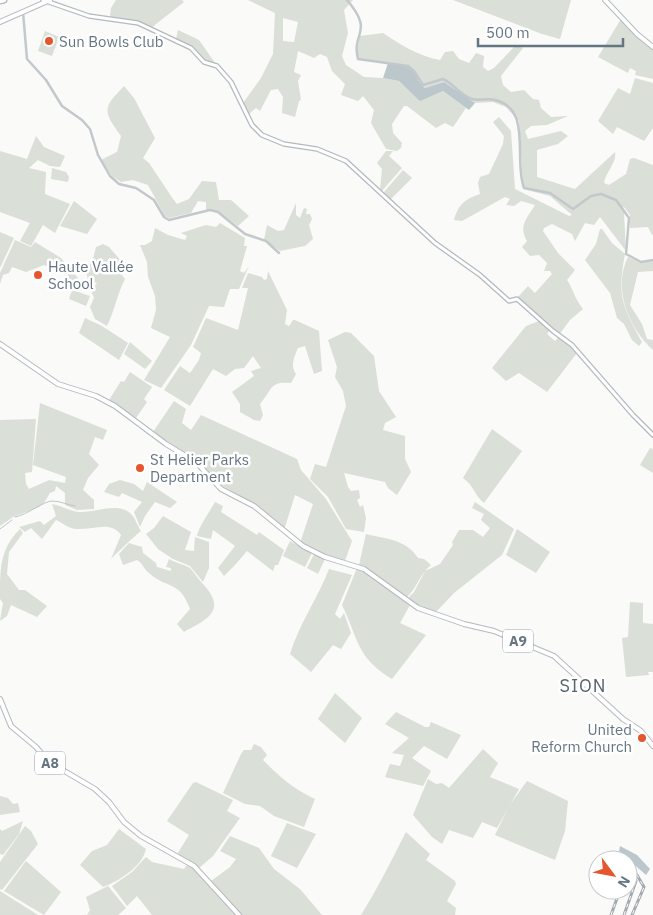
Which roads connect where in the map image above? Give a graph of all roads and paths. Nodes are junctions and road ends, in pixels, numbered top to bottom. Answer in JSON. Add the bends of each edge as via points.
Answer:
{"nodes":[{"id":1,"x":4,"y":0,"type":"edge"},
{"id":2,"x":347,"y":0,"type":"edge"},
{"id":3,"x":604,"y":0,"type":"edge"},
{"id":4,"x":46,"y":1,"type":"edge"},
{"id":5,"x":0,"y":2,"type":"edge"},
{"id":6,"x":23,"y":12,"type":"junction"},
{"id":7,"x":0,"y":22,"type":"edge"},
{"id":8,"x":653,"y":47,"type":"edge"},
{"id":9,"x":279,"y":253,"type":"dead end"},
{"id":10,"x":653,"y":260,"type":"edge"},
{"id":11,"x":0,"y":344,"type":"edge"},
{"id":12,"x":653,"y":434,"type":"edge"},
{"id":13,"x":0,"y":699,"type":"edge"},
{"id":14,"x":653,"y":746,"type":"edge"},
{"id":15,"x":239,"y":915,"type":"edge"}],
"edges":[{"from":1,"to":5,"type":"highway"},
{"from":2,"to":10,"type":"street","via":[[357,12],[362,28],[358,58],[408,66],[423,85],[444,79],[470,99],[494,99],[515,112],[524,188],[550,193],[573,209],[592,196],[601,194],[614,198],[628,218],[626,254],[641,262]]},
{"from":3,"to":8,"type":"main road"},
{"from":4,"to":6,"type":"main road"},
{"from":4,"to":12,"type":"main road","via":[[89,16],[138,23],[192,48],[202,60],[217,66],[231,82],[252,125],[262,135],[278,142],[336,155],[354,167],[436,243],[510,302],[519,299],[572,345]]},
{"from":6,"to":7,"type":"main road"},
{"from":6,"to":9,"type":"street","via":[[26,59],[46,80],[62,106],[90,129],[100,160],[113,179],[154,200],[169,220],[210,210],[218,212],[245,234],[266,241]]},
{"from":11,"to":14,"type":"main road","number":"A9","via":[[58,384],[115,406],[192,459],[221,489],[254,506],[288,537],[303,546],[325,557],[364,569],[418,608],[494,631],[558,659],[641,731]]},
{"from":13,"to":15,"type":"main road","number":"A8","via":[[11,726],[49,762],[95,789],[124,822],[142,836],[198,869]]}]}
